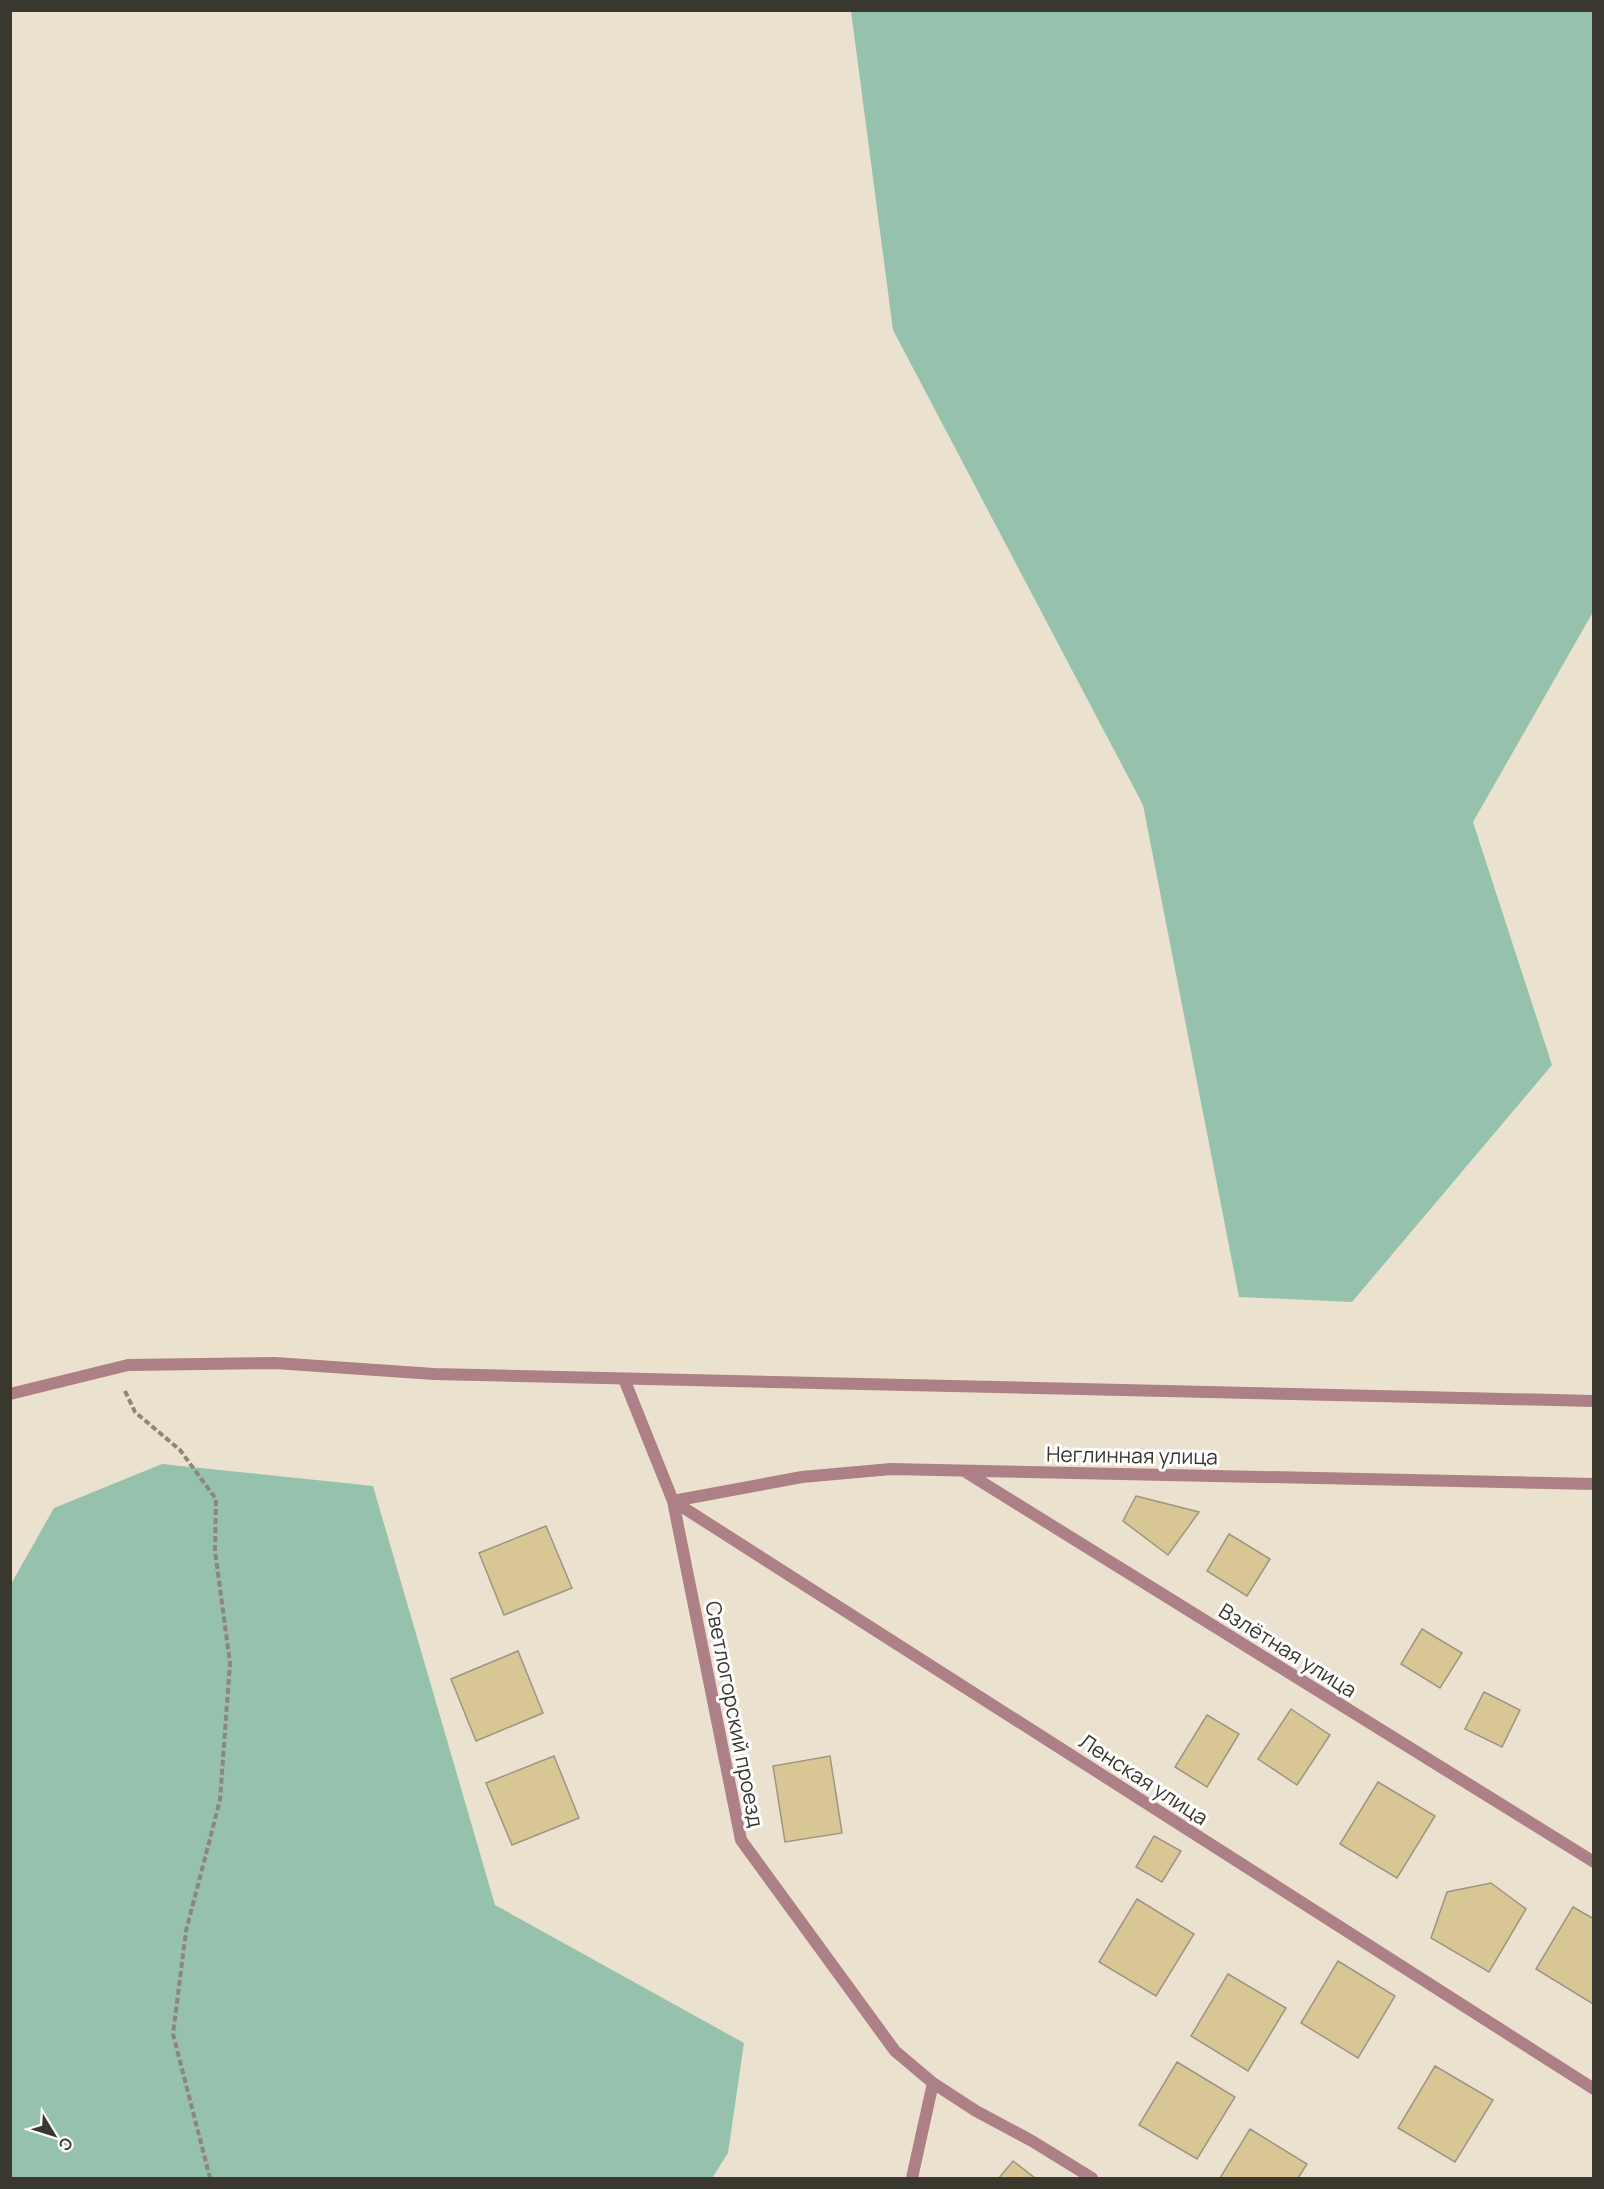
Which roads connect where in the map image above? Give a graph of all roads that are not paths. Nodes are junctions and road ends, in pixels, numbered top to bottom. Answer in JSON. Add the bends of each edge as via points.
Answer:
{"nodes":[{"id":1,"x":624,"y":1378,"type":"junction"},
{"id":2,"x":10,"y":1394,"type":"edge"},
{"id":3,"x":1593,"y":1401,"type":"edge"},
{"id":4,"x":963,"y":1470,"type":"junction"},
{"id":5,"x":1593,"y":1484,"type":"edge"},
{"id":6,"x":673,"y":1501,"type":"junction"},
{"id":7,"x":1593,"y":1862,"type":"edge"},
{"id":8,"x":933,"y":2083,"type":"junction"},
{"id":9,"x":1593,"y":2089,"type":"edge"},
{"id":10,"x":912,"y":2178,"type":"edge"},
{"id":11,"x":1092,"y":2178,"type":"edge"}],
"edges":[{"from":1,"to":2,"type":"street","via":[[434,1374],[275,1363],[128,1365]]},
{"from":1,"to":3,"type":"street"},
{"from":1,"to":6,"type":"street","name":"Светлогорский проезд"},
{"from":4,"to":5,"type":"street","name":"Неглинная улица"},
{"from":4,"to":6,"type":"street","name":"Неглинная улица","via":[[891,1468],[802,1477]]},
{"from":4,"to":7,"type":"street","name":"Взлётная улица"},
{"from":6,"to":8,"type":"street","name":"Светлогорский проезд","via":[[741,1840],[895,2051]]},
{"from":6,"to":9,"type":"street","name":"Ленская улица"},
{"from":8,"to":10,"type":"street"},
{"from":8,"to":11,"type":"street","name":"Светлогорский проезд"}]}
